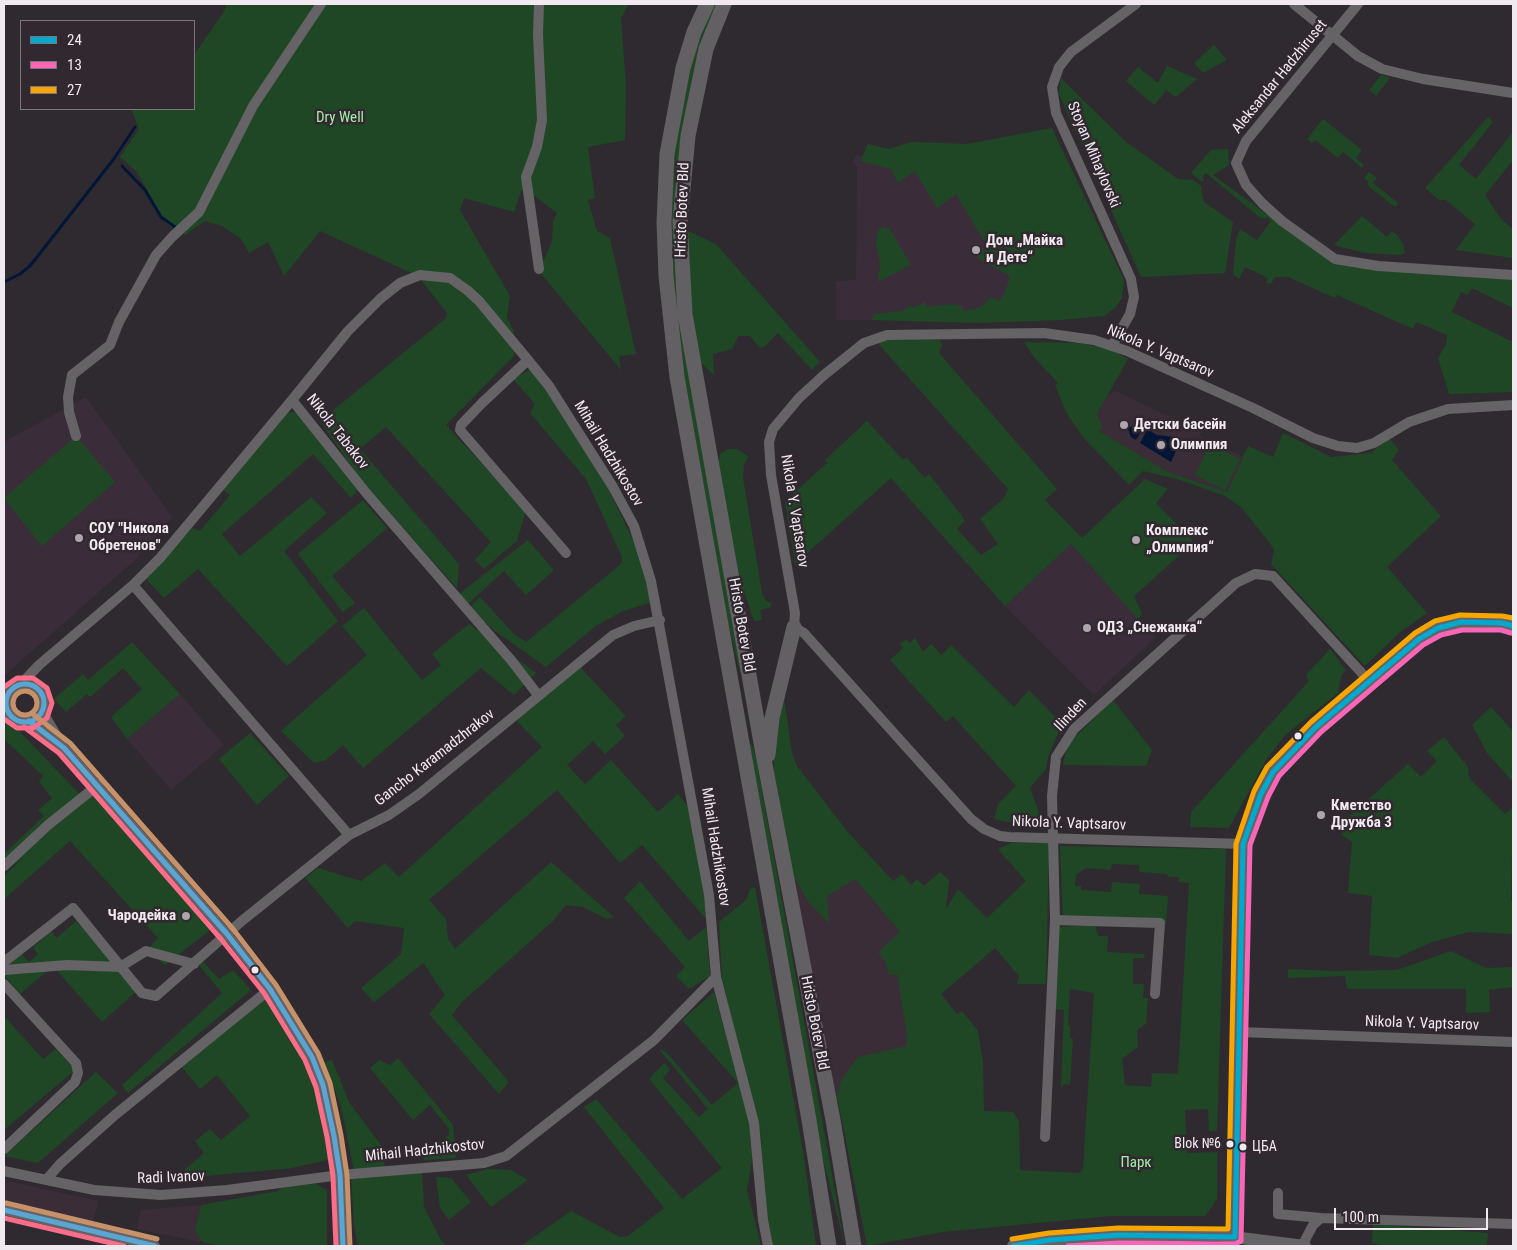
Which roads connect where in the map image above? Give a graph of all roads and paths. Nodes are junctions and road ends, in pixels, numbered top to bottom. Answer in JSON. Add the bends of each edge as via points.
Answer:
{"nodes":[{"id":1,"x":321,"y":4,"type":"edge"},
{"id":2,"x":539,"y":4,"type":"edge"},
{"id":3,"x":707,"y":4,"type":"edge"},
{"id":4,"x":724,"y":4,"type":"edge"},
{"id":5,"x":1136,"y":4,"type":"edge"},
{"id":6,"x":1294,"y":4,"type":"edge"},
{"id":7,"x":1358,"y":4,"type":"edge"},
{"id":8,"x":1333,"y":34,"type":"junction"},
{"id":9,"x":1513,"y":93,"type":"edge"},
{"id":10,"x":539,"y":269,"type":"dead end"},
{"id":11,"x":1513,"y":275,"type":"edge"},
{"id":12,"x":1112,"y":346,"type":"junction"},
{"id":13,"x":528,"y":360,"type":"junction"},
{"id":14,"x":292,"y":400,"type":"junction"},
{"id":15,"x":1513,"y":405,"type":"edge"},
{"id":16,"x":76,"y":436,"type":"dead end"},
{"id":17,"x":566,"y":553,"type":"dead end"},
{"id":18,"x":133,"y":585,"type":"junction"},
{"id":19,"x":660,"y":620,"type":"junction"},
{"id":20,"x":1513,"y":626,"type":"edge"},
{"id":21,"x":794,"y":627,"type":"junction"},
{"id":22,"x":40,"y":665,"type":"junction"},
{"id":23,"x":750,"y":680,"type":"junction"},
{"id":24,"x":1368,"y":681,"type":"junction"},
{"id":25,"x":22,"y":683,"type":"junction"},
{"id":26,"x":38,"y":688,"type":"junction"},
{"id":27,"x":778,"y":690,"type":"junction"},
{"id":28,"x":538,"y":696,"type":"junction"},
{"id":29,"x":5,"y":704,"type":"edge"},
{"id":30,"x":42,"y":711,"type":"junction"},
{"id":31,"x":735,"y":712,"type":"junction"},
{"id":32,"x":772,"y":718,"type":"junction"},
{"id":33,"x":29,"y":722,"type":"junction"},
{"id":34,"x":759,"y":733,"type":"junction"},
{"id":35,"x":64,"y":748,"type":"junction"},
{"id":36,"x":741,"y":748,"type":"junction"},
{"id":37,"x":767,"y":775,"type":"junction"},
{"id":38,"x":98,"y":785,"type":"junction"},
{"id":39,"x":350,"y":835,"type":"junction"},
{"id":40,"x":1054,"y":840,"type":"junction"},
{"id":41,"x":1243,"y":844,"type":"junction"},
{"id":42,"x":4,"y":866,"type":"edge"},
{"id":43,"x":1055,"y":920,"type":"junction"},
{"id":44,"x":227,"y":934,"type":"junction"},
{"id":45,"x":4,"y":962,"type":"edge"},
{"id":46,"x":194,"y":964,"type":"junction"},
{"id":47,"x":120,"y":967,"type":"junction"},
{"id":48,"x":4,"y":970,"type":"edge"},
{"id":49,"x":716,"y":977,"type":"junction"},
{"id":50,"x":4,"y":984,"type":"edge"},
{"id":51,"x":270,"y":989,"type":"junction"},
{"id":52,"x":1155,"y":994,"type":"dead end"},
{"id":53,"x":1239,"y":1032,"type":"junction"},
{"id":54,"x":1513,"y":1042,"type":"edge"},
{"id":55,"x":1045,"y":1137,"type":"dead end"},
{"id":56,"x":4,"y":1149,"type":"edge"},
{"id":57,"x":4,"y":1171,"type":"edge"},
{"id":58,"x":340,"y":1175,"type":"junction"},
{"id":59,"x":46,"y":1180,"type":"junction"},
{"id":60,"x":1278,"y":1193,"type":"dead end"},
{"id":61,"x":4,"y":1210,"type":"edge"},
{"id":62,"x":1321,"y":1218,"type":"junction"},
{"id":63,"x":1513,"y":1224,"type":"edge"},
{"id":64,"x":1235,"y":1241,"type":"edge"},
{"id":65,"x":155,"y":1246,"type":"edge"},
{"id":66,"x":343,"y":1246,"type":"edge"},
{"id":67,"x":768,"y":1246,"type":"edge"},
{"id":68,"x":829,"y":1246,"type":"edge"},
{"id":69,"x":854,"y":1246,"type":"edge"},
{"id":70,"x":1013,"y":1246,"type":"edge"},
{"id":71,"x":1304,"y":1246,"type":"edge"}],
"edges":[{"from":1,"to":16,"type":"street","via":[[253,106],[199,212],[156,255],[110,345],[72,375],[68,398]]},
{"from":2,"to":10,"type":"street","via":[[542,120],[526,177]]},
{"from":3,"to":31,"type":"highway","name":"Hristo Botev Bld","via":[[683,68],[672,120],[667,154],[664,251],[677,377]]},
{"from":4,"to":23,"type":"highway","name":"Hristo Botev Bld","via":[[706,49],[694,104],[684,167],[680,244],[688,329]]},
{"from":5,"to":12,"type":"street","name":"Stoyan Mihaylovski","via":[[1071,52],[1059,67],[1052,87],[1056,113],[1131,279],[1134,297],[1130,314]]},
{"from":6,"to":8,"type":"street"},
{"from":7,"to":8,"type":"street","name":"Aleksandar Hadzhiruset"},
{"from":8,"to":9,"type":"street","via":[[1358,56],[1382,69]]},
{"from":8,"to":11,"type":"street","name":"Aleksandar Hadzhiruset","via":[[1246,141],[1236,163],[1249,191],[1335,259],[1358,264]]},
{"from":12,"to":15,"type":"street","name":"Nikola Y. Vaptsarov","via":[[1313,438],[1338,446],[1357,448],[1374,443],[1410,422],[1448,409]]},
{"from":12,"to":21,"type":"street","name":"Nikola Y. Vaptsarov","via":[[1094,340],[1044,333],[887,335],[864,343],[824,375],[781,416],[768,442],[795,613]]},
{"from":13,"to":14,"type":"street","name":"Mihail Hadzhikostov","via":[[480,301],[467,290],[450,278],[420,275],[400,283],[380,299],[348,331]]},
{"from":13,"to":17,"type":"street","via":[[461,424],[460,430]]},
{"from":13,"to":19,"type":"street","name":"Mihail Hadzhikostov","via":[[549,386],[613,486],[634,526]]},
{"from":14,"to":18,"type":"street","name":"Nikola Tabakov","via":[[160,558]]},
{"from":14,"to":28,"type":"street","name":"Nikola Tabakov"},
{"from":18,"to":22,"type":"street","name":"Nikola Tabakov"},
{"from":18,"to":39,"type":"street"},
{"from":19,"to":28,"type":"street","name":"Gancho Karamadzhrakov","via":[[613,635]]},
{"from":19,"to":49,"type":"street","name":"Mihail Hadzhikostov","via":[[710,895]]},
{"from":20,"to":24,"type":"main road","via":[[1502,622],[1461,622],[1438,628],[1419,638]]},
{"from":21,"to":27,"type":"highway"},
{"from":21,"to":40,"type":"street","name":"Nikola Y. Vaptsarov","via":[[816,646],[971,820],[1000,836]]},
{"from":22,"to":25,"type":"street","name":"Nikola Tabakov"},
{"from":22,"to":26,"type":"street"},
{"from":23,"to":27,"type":"highway","via":[[762,693]]},
{"from":23,"to":34,"type":"highway","name":"Hristo Botev Bld"},
{"from":24,"to":40,"type":"street","name":"Ilinden","via":[[1273,576],[1255,574],[1245,577],[1074,729],[1056,757],[1052,796]]},
{"from":24,"to":41,"type":"main road","via":[[1316,726],[1273,772]]},
{"from":25,"to":26,"type":"street"},
{"from":25,"to":29,"type":"street","via":[[8,694]]},
{"from":26,"to":30,"type":"street","via":[[44,698]]},
{"from":27,"to":32,"type":"highway"},
{"from":28,"to":39,"type":"street","name":"Gancho Karamadzhrakov","via":[[419,794],[389,815]]},
{"from":29,"to":33,"type":"street","via":[[12,717]]},
{"from":30,"to":33,"type":"street"},
{"from":30,"to":35,"type":"street"},
{"from":31,"to":34,"type":"highway","via":[[747,730]]},
{"from":31,"to":36,"type":"highway","name":"Hristo Botev Bld"},
{"from":32,"to":34,"type":"highway"},
{"from":32,"to":37,"type":"highway"},
{"from":33,"to":35,"type":"street"},
{"from":34,"to":36,"type":"highway"},
{"from":34,"to":37,"type":"highway","name":"Hristo Botev Bld"},
{"from":35,"to":38,"type":"street"},
{"from":36,"to":68,"type":"highway","name":"Hristo Botev Bld"},
{"from":37,"to":69,"type":"highway","name":"Hristo Botev Bld"},
{"from":38,"to":42,"type":"street"},
{"from":38,"to":44,"type":"street"},
{"from":39,"to":44,"type":"street","name":"Gancho Karamadzhrakov"},
{"from":40,"to":41,"type":"street","name":"Nikola Y. Vaptsarov"},
{"from":40,"to":43,"type":"street","name":"Ilinden"},
{"from":41,"to":53,"type":"main road"},
{"from":43,"to":52,"type":"street","via":[[1160,923]]},
{"from":43,"to":55,"type":"street","name":"Ilinden"},
{"from":44,"to":46,"type":"street","name":"Gancho Karamadzhrakov"},
{"from":44,"to":51,"type":"street"},
{"from":45,"to":47,"type":"street","name":"Gancho Karamadzhrakov","via":[[73,908]]},
{"from":46,"to":47,"type":"street","via":[[146,950]]},
{"from":46,"to":47,"type":"street","name":"Gancho Karamadzhrakov","via":[[156,996],[142,994]]},
{"from":47,"to":48,"type":"street","via":[[67,965]]},
{"from":49,"to":58,"type":"street","name":"Mihail Hadzhikostov","via":[[654,1040],[506,1156],[484,1163]]},
{"from":49,"to":67,"type":"street","name":"Mihail Hadzhikostov","via":[[754,1123]]},
{"from":50,"to":56,"type":"street","via":[[76,1063],[78,1073],[75,1082]]},
{"from":51,"to":58,"type":"street","via":[[312,1057],[323,1085]]},
{"from":51,"to":59,"type":"street","via":[[116,1115]]},
{"from":53,"to":54,"type":"street","name":"Nikola Y. Vaptsarov"},
{"from":53,"to":64,"type":"main road"},
{"from":57,"to":59,"type":"street","name":"Radi Ivanov"},
{"from":58,"to":59,"type":"street","name":"Radi Ivanov","via":[[161,1195],[94,1190]]},
{"from":58,"to":66,"type":"street"},
{"from":60,"to":62,"type":"street","via":[[1278,1214]]},
{"from":61,"to":65,"type":"street"},
{"from":62,"to":63,"type":"street"},
{"from":62,"to":71,"type":"street","via":[[1313,1225]]},
{"from":64,"to":70,"type":"main road","via":[[1119,1235]]},
{"from":64,"to":71,"type":"main road"}]}
